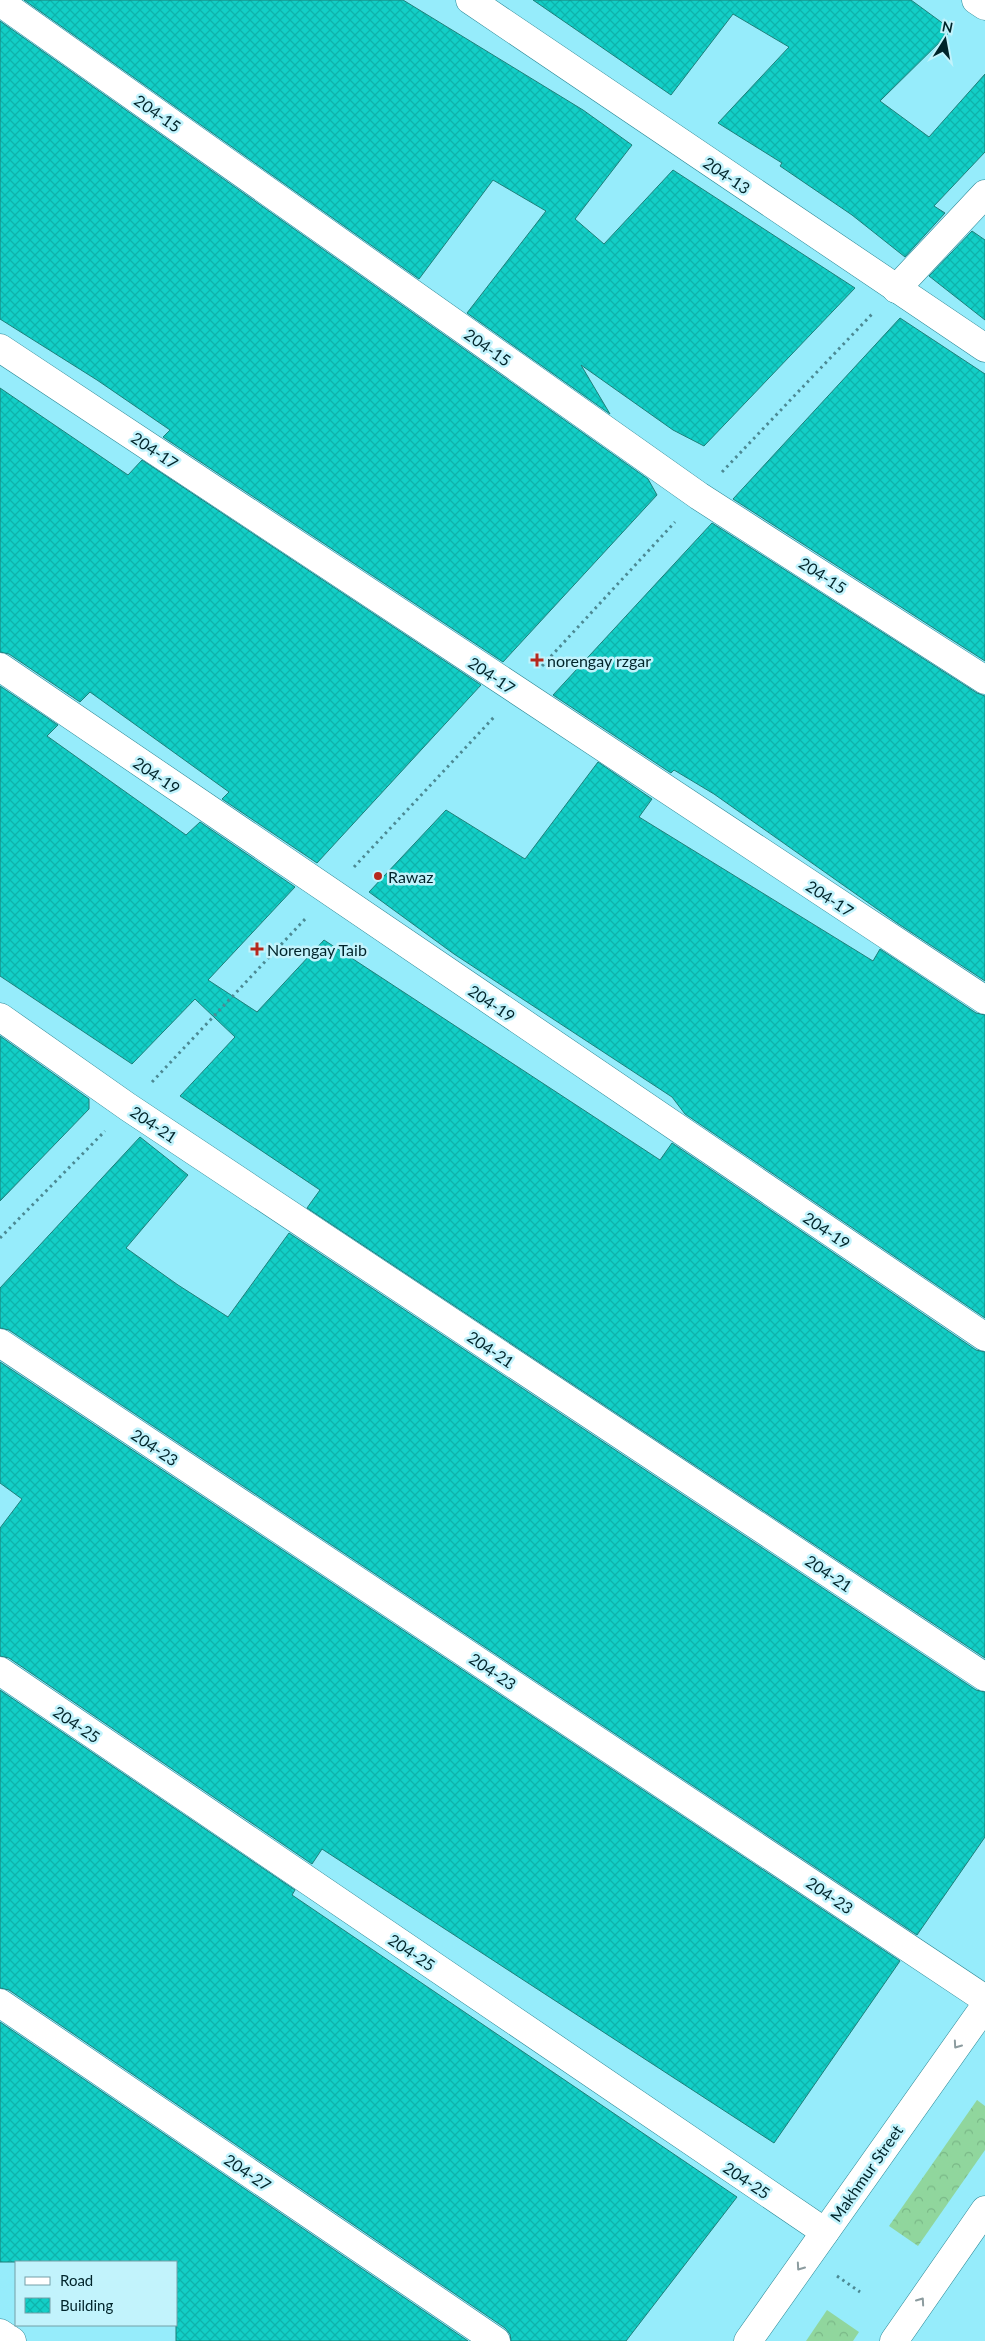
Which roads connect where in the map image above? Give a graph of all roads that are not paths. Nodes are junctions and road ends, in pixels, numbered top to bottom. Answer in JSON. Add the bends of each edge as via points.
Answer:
{"nodes":[{"id":1,"x":470,"y":0,"type":"edge"},
{"id":2,"x":976,"y":0,"type":"edge"},
{"id":3,"x":0,"y":2,"type":"edge"},
{"id":4,"x":985,"y":6,"type":"edge"},
{"id":5,"x":985,"y":194,"type":"edge"},
{"id":6,"x":896,"y":289,"type":"junction"},
{"id":7,"x":0,"y":348,"type":"edge"},
{"id":8,"x":985,"y":348,"type":"edge"},
{"id":9,"x":0,"y":667,"type":"edge"},
{"id":10,"x":985,"y":680,"type":"edge"},
{"id":11,"x":985,"y":1000,"type":"edge"},
{"id":12,"x":0,"y":1017,"type":"edge"},
{"id":13,"x":985,"y":1337,"type":"edge"},
{"id":14,"x":0,"y":1344,"type":"edge"},
{"id":15,"x":0,"y":1671,"type":"edge"},
{"id":16,"x":985,"y":1677,"type":"edge"},
{"id":17,"x":985,"y":1999,"type":"edge"},
{"id":18,"x":0,"y":2003,"type":"edge"},
{"id":19,"x":985,"y":2006,"type":"edge"},
{"id":20,"x":981,"y":2224,"type":"edge"},
{"id":21,"x":824,"y":2232,"type":"junction"},
{"id":22,"x":0,"y":2333,"type":"edge"},
{"id":23,"x":12,"y":2341,"type":"edge"},
{"id":24,"x":496,"y":2341,"type":"edge"},
{"id":25,"x":748,"y":2341,"type":"edge"},
{"id":26,"x":894,"y":2341,"type":"edge"}],
"edges":[{"from":1,"to":6,"type":"main road","name":"204-13"},
{"from":2,"to":4,"type":"main road"},
{"from":3,"to":10,"type":"main road","name":"204-15","via":[[699,496]]},
{"from":5,"to":6,"type":"main road"},
{"from":6,"to":8,"type":"main road","name":"204-13"},
{"from":7,"to":11,"type":"main road","name":"204-17"},
{"from":9,"to":13,"type":"main road","name":"204-19"},
{"from":12,"to":16,"type":"main road","name":"204-21","via":[[128,1107]]},
{"from":14,"to":17,"type":"main road","name":"204-23"},
{"from":15,"to":21,"type":"main road","name":"204-25"},
{"from":18,"to":24,"type":"main road","name":"204-27"},
{"from":19,"to":21,"type":"main road","name":"Makhmur Street","one_way":true},
{"from":26,"to":20,"type":"main road","one_way":true},
{"from":21,"to":25,"type":"main road","name":"Makhmur Street","one_way":true},
{"from":22,"to":23,"type":"main road"}]}
